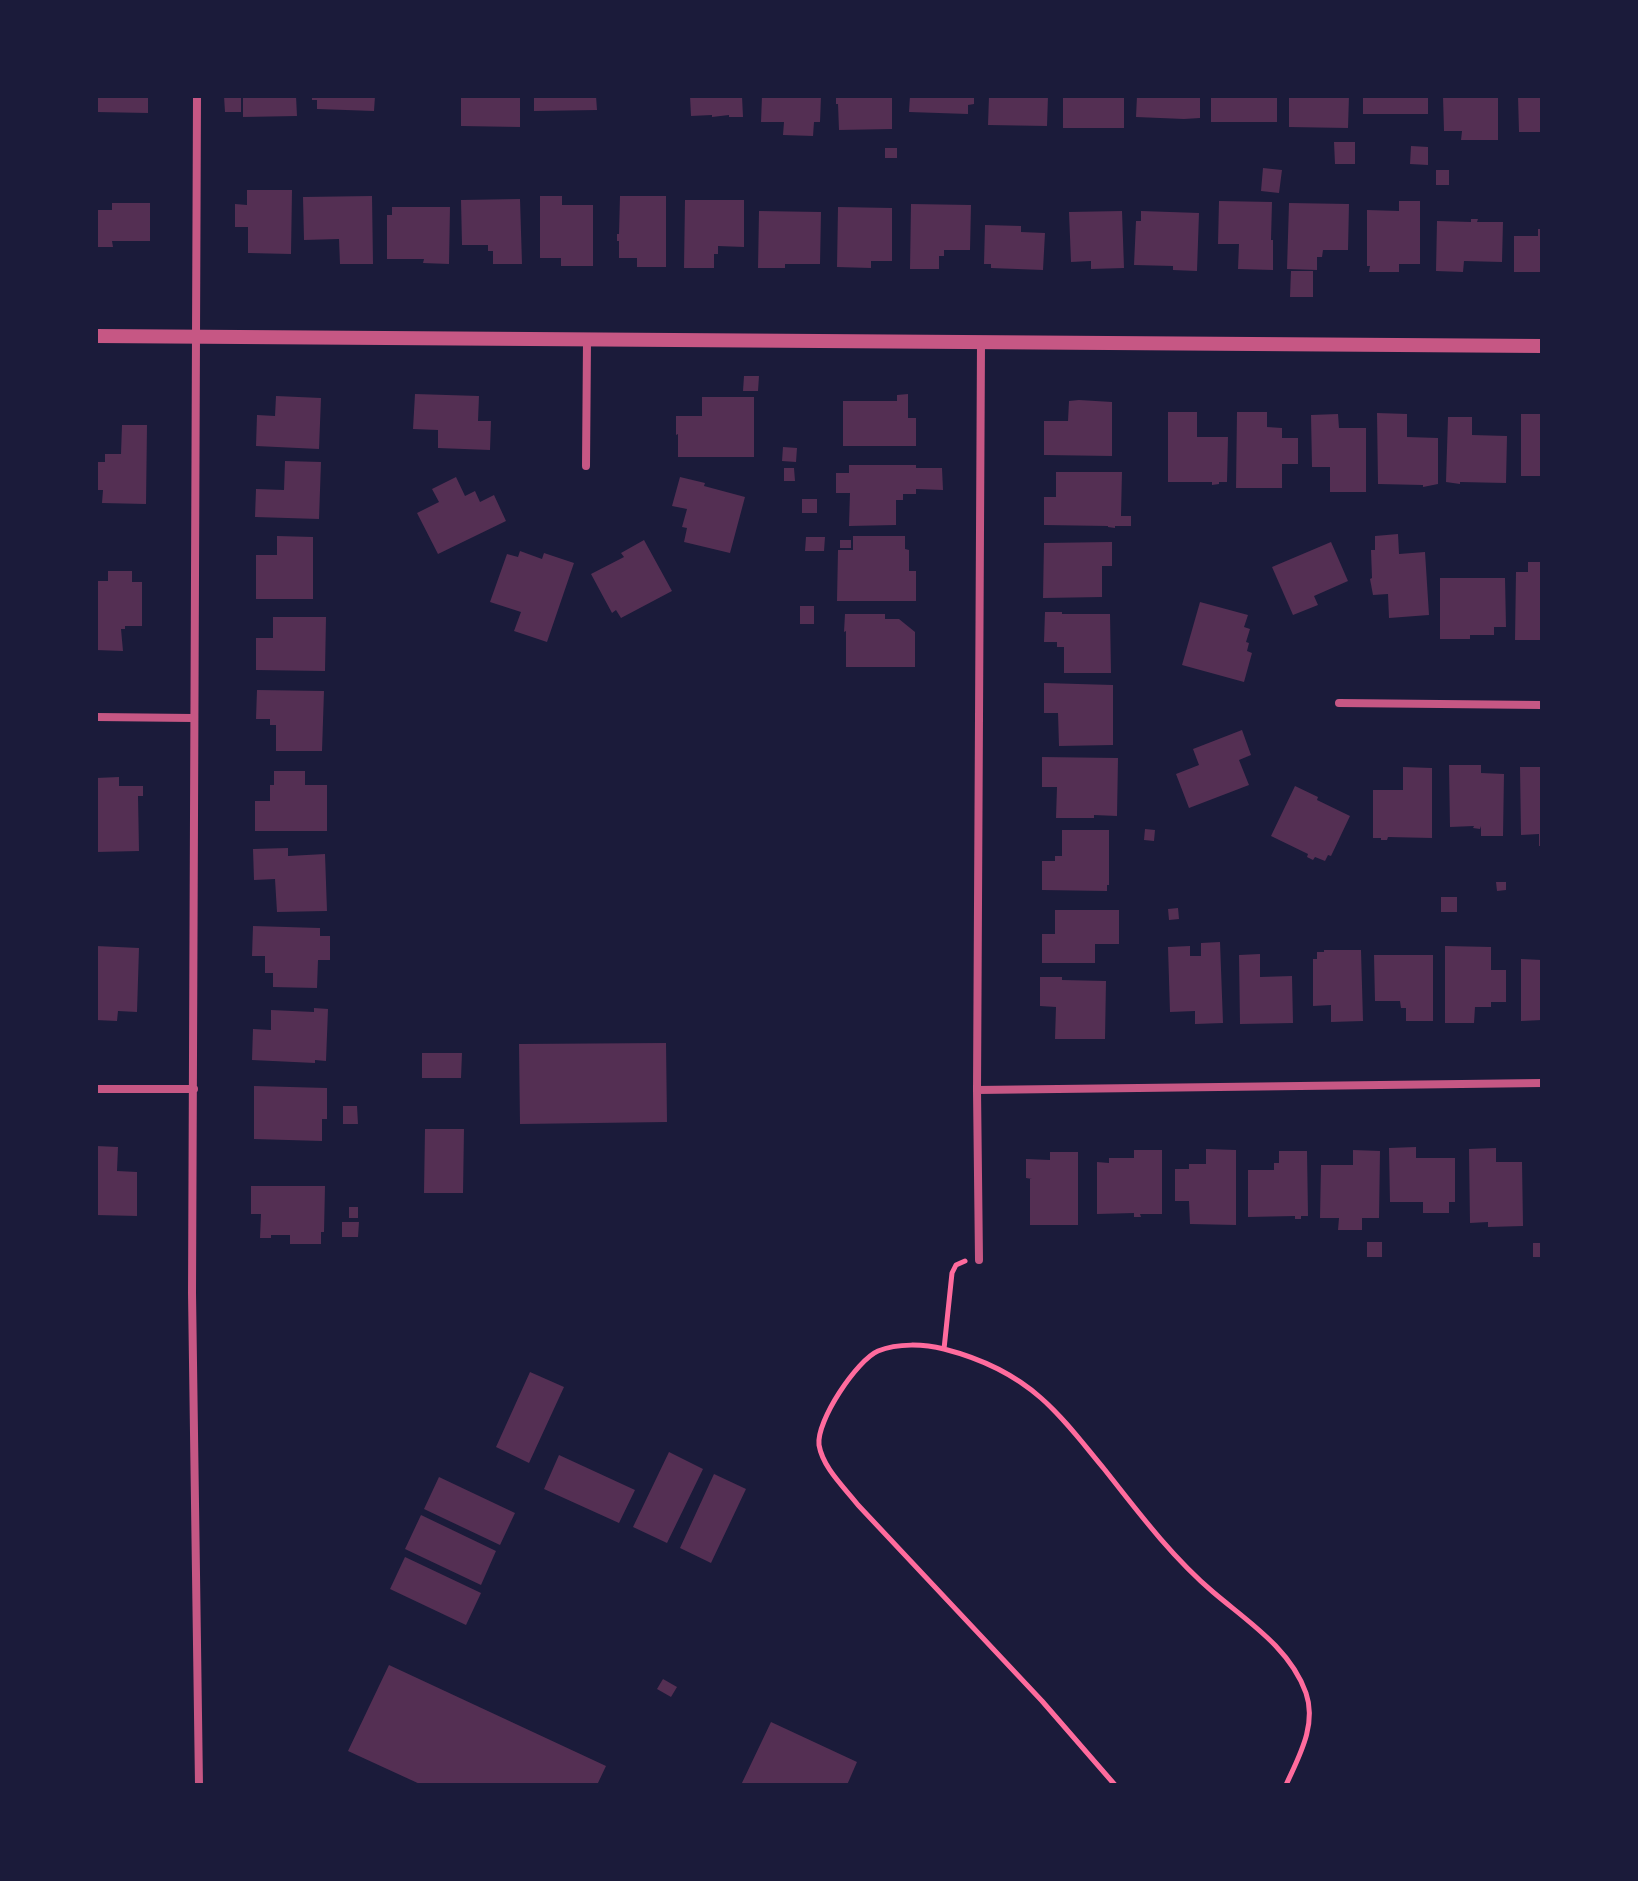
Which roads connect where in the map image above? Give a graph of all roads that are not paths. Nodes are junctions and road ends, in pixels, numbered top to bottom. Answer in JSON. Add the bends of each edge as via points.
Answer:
{"nodes":[{"id":1,"x":197,"y":96,"type":"edge"},
{"id":2,"x":96,"y":336,"type":"edge"},
{"id":3,"x":197,"y":337,"type":"junction"},
{"id":4,"x":587,"y":341,"type":"junction"},
{"id":5,"x":981,"y":344,"type":"junction"},
{"id":6,"x":1542,"y":346,"type":"edge"},
{"id":7,"x":586,"y":466,"type":"dead end"},
{"id":8,"x":1339,"y":703,"type":"dead end"},
{"id":9,"x":1542,"y":705,"type":"edge"},
{"id":10,"x":96,"y":717,"type":"edge"},
{"id":11,"x":193,"y":718,"type":"junction"},
{"id":12,"x":1542,"y":1083,"type":"edge"},
{"id":13,"x":96,"y":1089,"type":"edge"},
{"id":14,"x":194,"y":1089,"type":"junction"},
{"id":15,"x":977,"y":1090,"type":"junction"},
{"id":16,"x":979,"y":1260,"type":"road end"},
{"id":17,"x":199,"y":1785,"type":"edge"}],
"edges":[{"from":1,"to":3,"type":"street"},
{"from":2,"to":3,"type":"street"},
{"from":3,"to":4,"type":"street"},
{"from":3,"to":11,"type":"street"},
{"from":4,"to":5,"type":"street"},
{"from":4,"to":7,"type":"street"},
{"from":5,"to":6,"type":"street"},
{"from":5,"to":15,"type":"street"},
{"from":8,"to":9,"type":"street"},
{"from":10,"to":11,"type":"street"},
{"from":11,"to":14,"type":"street"},
{"from":12,"to":15,"type":"street"},
{"from":13,"to":14,"type":"street"},
{"from":14,"to":17,"type":"street"},
{"from":15,"to":16,"type":"street"}]}
